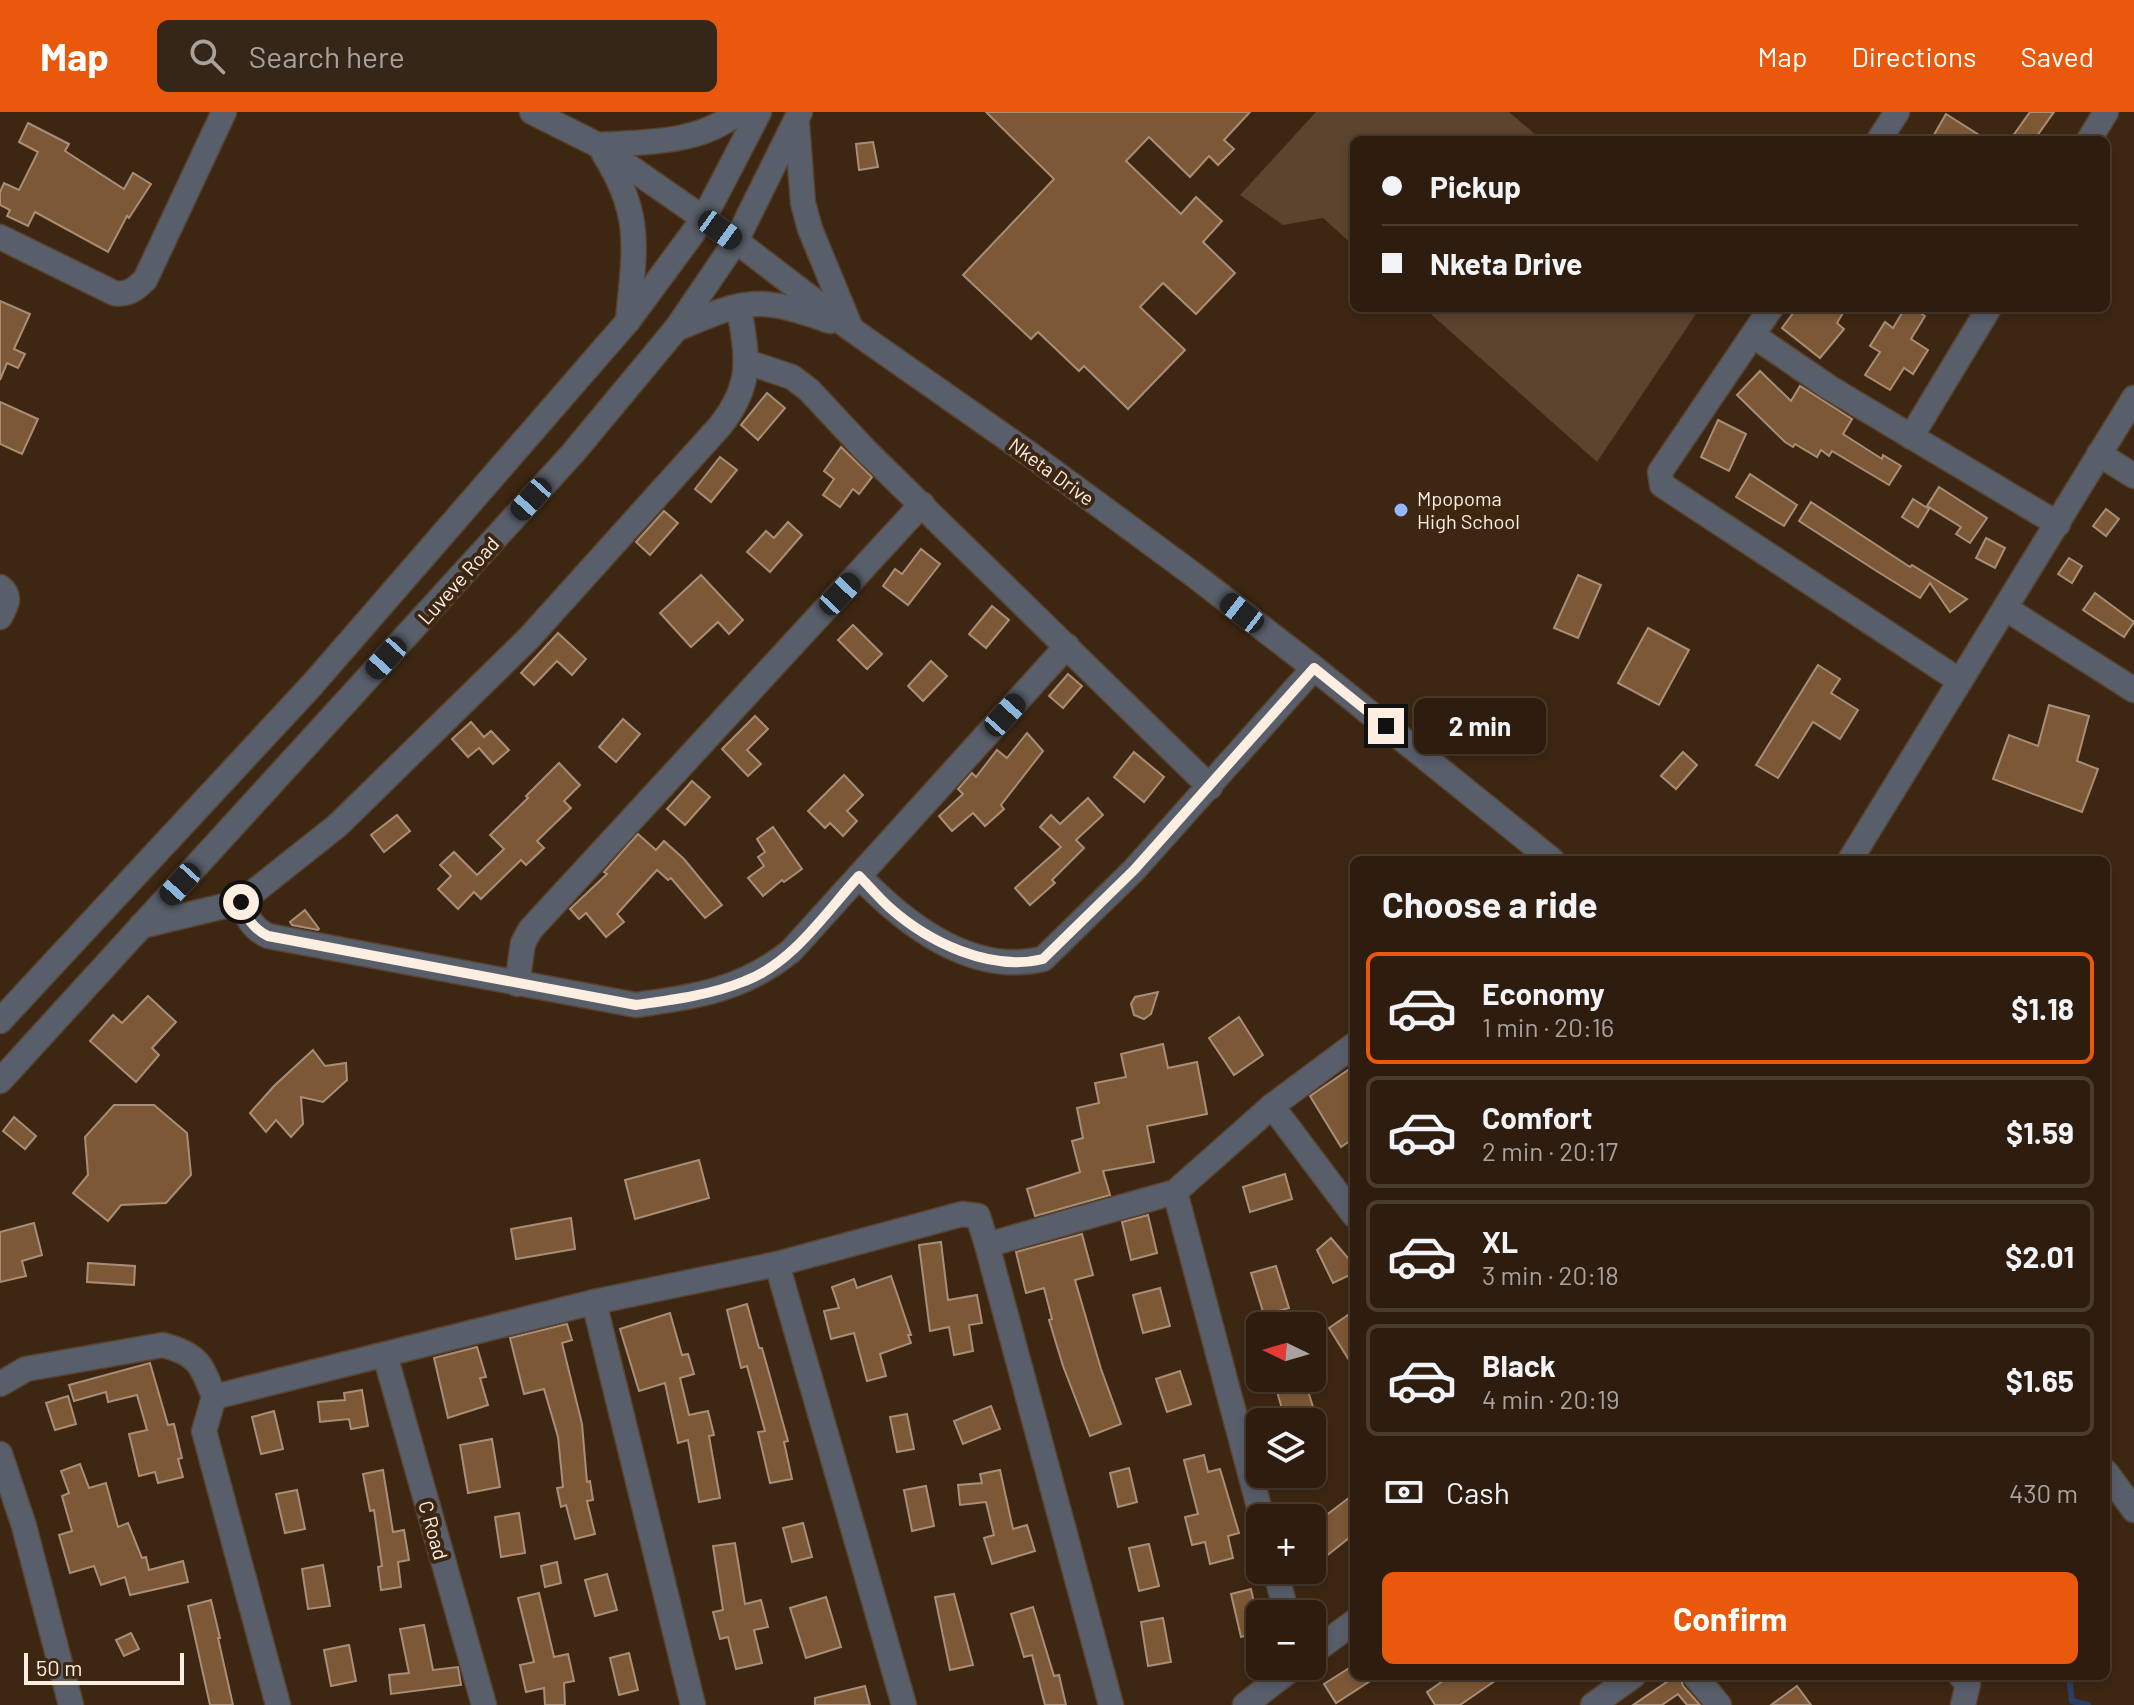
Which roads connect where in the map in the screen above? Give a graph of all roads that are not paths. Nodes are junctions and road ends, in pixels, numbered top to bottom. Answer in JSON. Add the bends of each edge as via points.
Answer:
{"nodes":[{"id":1,"x":224,"y":112,"type":"edge"},
{"id":2,"x":532,"y":112,"type":"edge"},
{"id":3,"x":738,"y":112,"type":"edge"},
{"id":4,"x":759,"y":112,"type":"edge"},
{"id":5,"x":1897,"y":112,"type":"edge"},
{"id":6,"x":2106,"y":112,"type":"edge"},
{"id":7,"x":798,"y":117,"type":"edge"},
{"id":8,"x":1882,"y":136,"type":"edge"},
{"id":9,"x":2091,"y":136,"type":"edge"},
{"id":10,"x":598,"y":145,"type":"junction"},
{"id":11,"x":704,"y":218,"type":"junction"},
{"id":12,"x":0,"y":237,"type":"edge"},
{"id":13,"x":736,"y":241,"type":"junction"},
{"id":14,"x":739,"y":307,"type":"junction"},
{"id":15,"x":1769,"y":312,"type":"edge"},
{"id":16,"x":1987,"y":312,"type":"edge"},
{"id":17,"x":628,"y":321,"type":"junction"},
{"id":18,"x":676,"y":329,"type":"junction"},
{"id":19,"x":851,"y":329,"type":"junction"},
{"id":20,"x":1754,"y":336,"type":"junction"},
{"id":21,"x":747,"y":362,"type":"junction"},
{"id":22,"x":2134,"y":398,"type":"edge"},
{"id":23,"x":1911,"y":437,"type":"junction"},
{"id":24,"x":2099,"y":454,"type":"junction"},
{"id":25,"x":2134,"y":476,"type":"edge"},
{"id":26,"x":922,"y":504,"type":"junction"},
{"id":27,"x":2058,"y":524,"type":"junction"},
{"id":28,"x":0,"y":587,"type":"edge"},
{"id":29,"x":2005,"y":608,"type":"junction"},
{"id":30,"x":0,"y":617,"type":"edge"},
{"id":31,"x":1067,"y":646,"type":"junction"},
{"id":32,"x":1314,"y":668,"type":"junction"},
{"id":33,"x":1960,"y":681,"type":"junction"},
{"id":34,"x":2134,"y":690,"type":"edge"},
{"id":35,"x":1210,"y":787,"type":"junction"},
{"id":36,"x":1547,"y":856,"type":"edge"},
{"id":37,"x":1852,"y":856,"type":"edge"},
{"id":38,"x":859,"y":876,"type":"junction"},
{"id":39,"x":241,"y":902,"type":"junction"},
{"id":40,"x":141,"y":926,"type":"junction"},
{"id":41,"x":517,"y":984,"type":"junction"},
{"id":42,"x":0,"y":1021,"type":"edge"},
{"id":43,"x":1350,"y":1048,"type":"edge"},
{"id":44,"x":0,"y":1081,"type":"edge"},
{"id":45,"x":1272,"y":1106,"type":"junction"},
{"id":46,"x":1175,"y":1192,"type":"junction"},
{"id":47,"x":1350,"y":1210,"type":"edge"},
{"id":48,"x":987,"y":1245,"type":"junction"},
{"id":49,"x":777,"y":1264,"type":"junction"},
{"id":50,"x":594,"y":1302,"type":"junction"},
{"id":51,"x":385,"y":1355,"type":"junction"},
{"id":52,"x":0,"y":1384,"type":"edge"},
{"id":53,"x":214,"y":1397,"type":"junction"},
{"id":54,"x":0,"y":1454,"type":"edge"},
{"id":55,"x":2110,"y":1477,"type":"edge"},
{"id":56,"x":1258,"y":1504,"type":"edge"},
{"id":57,"x":2134,"y":1510,"type":"edge"},
{"id":58,"x":12,"y":1526,"type":"edge"},
{"id":59,"x":1350,"y":1625,"type":"edge"},
{"id":60,"x":1326,"y":1643,"type":"edge"},
{"id":61,"x":1277,"y":1680,"type":"edge"},
{"id":62,"x":1627,"y":1680,"type":"edge"},
{"id":63,"x":1698,"y":1680,"type":"edge"},
{"id":64,"x":71,"y":1705,"type":"edge"},
{"id":65,"x":278,"y":1705,"type":"edge"},
{"id":66,"x":484,"y":1705,"type":"edge"},
{"id":67,"x":693,"y":1705,"type":"edge"},
{"id":68,"x":904,"y":1705,"type":"edge"},
{"id":69,"x":1111,"y":1705,"type":"edge"},
{"id":70,"x":1245,"y":1705,"type":"edge"},
{"id":71,"x":1593,"y":1705,"type":"edge"},
{"id":72,"x":1719,"y":1705,"type":"edge"}],
"edges":[{"from":1,"to":12,"type":"street","via":[[145,280],[134,291],[114,293]]},
{"from":2,"to":10,"type":"street","name":"Nketa Drive"},
{"from":3,"to":10,"type":"street","via":[[693,135]]},
{"from":4,"to":11,"type":"street","name":"Luveve Road"},
{"from":5,"to":8,"type":"street"},
{"from":6,"to":9,"type":"street"},
{"from":7,"to":13,"type":"street","name":"Luveve Road"},
{"from":7,"to":19,"type":"street","via":[[803,203]]},
{"from":10,"to":11,"type":"street","name":"Nketa Drive"},
{"from":10,"to":17,"type":"street","via":[[632,212]]},
{"from":11,"to":13,"type":"street","name":"Nketa Drive"},
{"from":11,"to":17,"type":"street","name":"Luveve Road"},
{"from":13,"to":18,"type":"street","name":"Luveve Road"},
{"from":13,"to":19,"type":"street","name":"Nketa Drive"},
{"from":14,"to":18,"type":"street"},
{"from":14,"to":19,"type":"street","via":[[780,307]]},
{"from":14,"to":21,"type":"street"},
{"from":15,"to":20,"type":"street"},
{"from":16,"to":23,"type":"street"},
{"from":17,"to":42,"type":"street","name":"Luveve Road","via":[[312,685]]},
{"from":18,"to":40,"type":"street","name":"Luveve Road","via":[[573,453]]},
{"from":19,"to":32,"type":"street","name":"Nketa Drive","via":[[1031,455]]},
{"from":20,"to":23,"type":"street"},
{"from":20,"to":33,"type":"street","via":[[1660,472],[1662,485]]},
{"from":21,"to":26,"type":"street","via":[[792,377],[809,390]]},
{"from":21,"to":39,"type":"street","via":[[727,417],[538,628],[338,825]]},
{"from":22,"to":24,"type":"street"},
{"from":23,"to":27,"type":"street"},
{"from":24,"to":25,"type":"street"},
{"from":24,"to":27,"type":"street"},
{"from":26,"to":31,"type":"street"},
{"from":26,"to":41,"type":"street","via":[[530,930]]},
{"from":27,"to":29,"type":"street"},
{"from":28,"to":30,"type":"street","via":[[8,602]]},
{"from":29,"to":33,"type":"street"},
{"from":29,"to":34,"type":"street"},
{"from":31,"to":35,"type":"street"},
{"from":31,"to":38,"type":"street"},
{"from":32,"to":35,"type":"street"},
{"from":32,"to":36,"type":"street","name":"Nketa Drive"},
{"from":33,"to":37,"type":"street"},
{"from":35,"to":38,"type":"street","via":[[1043,959],[1026,963],[949,947],[890,908]]},
{"from":38,"to":41,"type":"street","via":[[791,951],[747,981],[636,1005]]},
{"from":39,"to":40,"type":"street"},
{"from":39,"to":41,"type":"street","via":[[249,922],[268,936]]},
{"from":40,"to":44,"type":"street","name":"Luveve Road"},
{"from":43,"to":45,"type":"street"},
{"from":45,"to":46,"type":"street"},
{"from":45,"to":47,"type":"street"},
{"from":46,"to":48,"type":"street"},
{"from":46,"to":56,"type":"street"},
{"from":48,"to":49,"type":"street","via":[[978,1216],[962,1214]]},
{"from":48,"to":69,"type":"street"},
{"from":49,"to":50,"type":"street"},
{"from":49,"to":68,"type":"street"},
{"from":50,"to":51,"type":"street"},
{"from":50,"to":67,"type":"street"},
{"from":51,"to":53,"type":"street"},
{"from":51,"to":66,"type":"street","name":"C Road"},
{"from":52,"to":53,"type":"street","via":[[26,1369],[163,1345],[183,1350],[202,1364]]},
{"from":53,"to":65,"type":"street","via":[[204,1431]]},
{"from":54,"to":58,"type":"street"},
{"from":55,"to":57,"type":"street"},
{"from":58,"to":64,"type":"street"},
{"from":59,"to":60,"type":"street"},
{"from":61,"to":70,"type":"street"},
{"from":62,"to":71,"type":"street"},
{"from":63,"to":72,"type":"street"}]}
